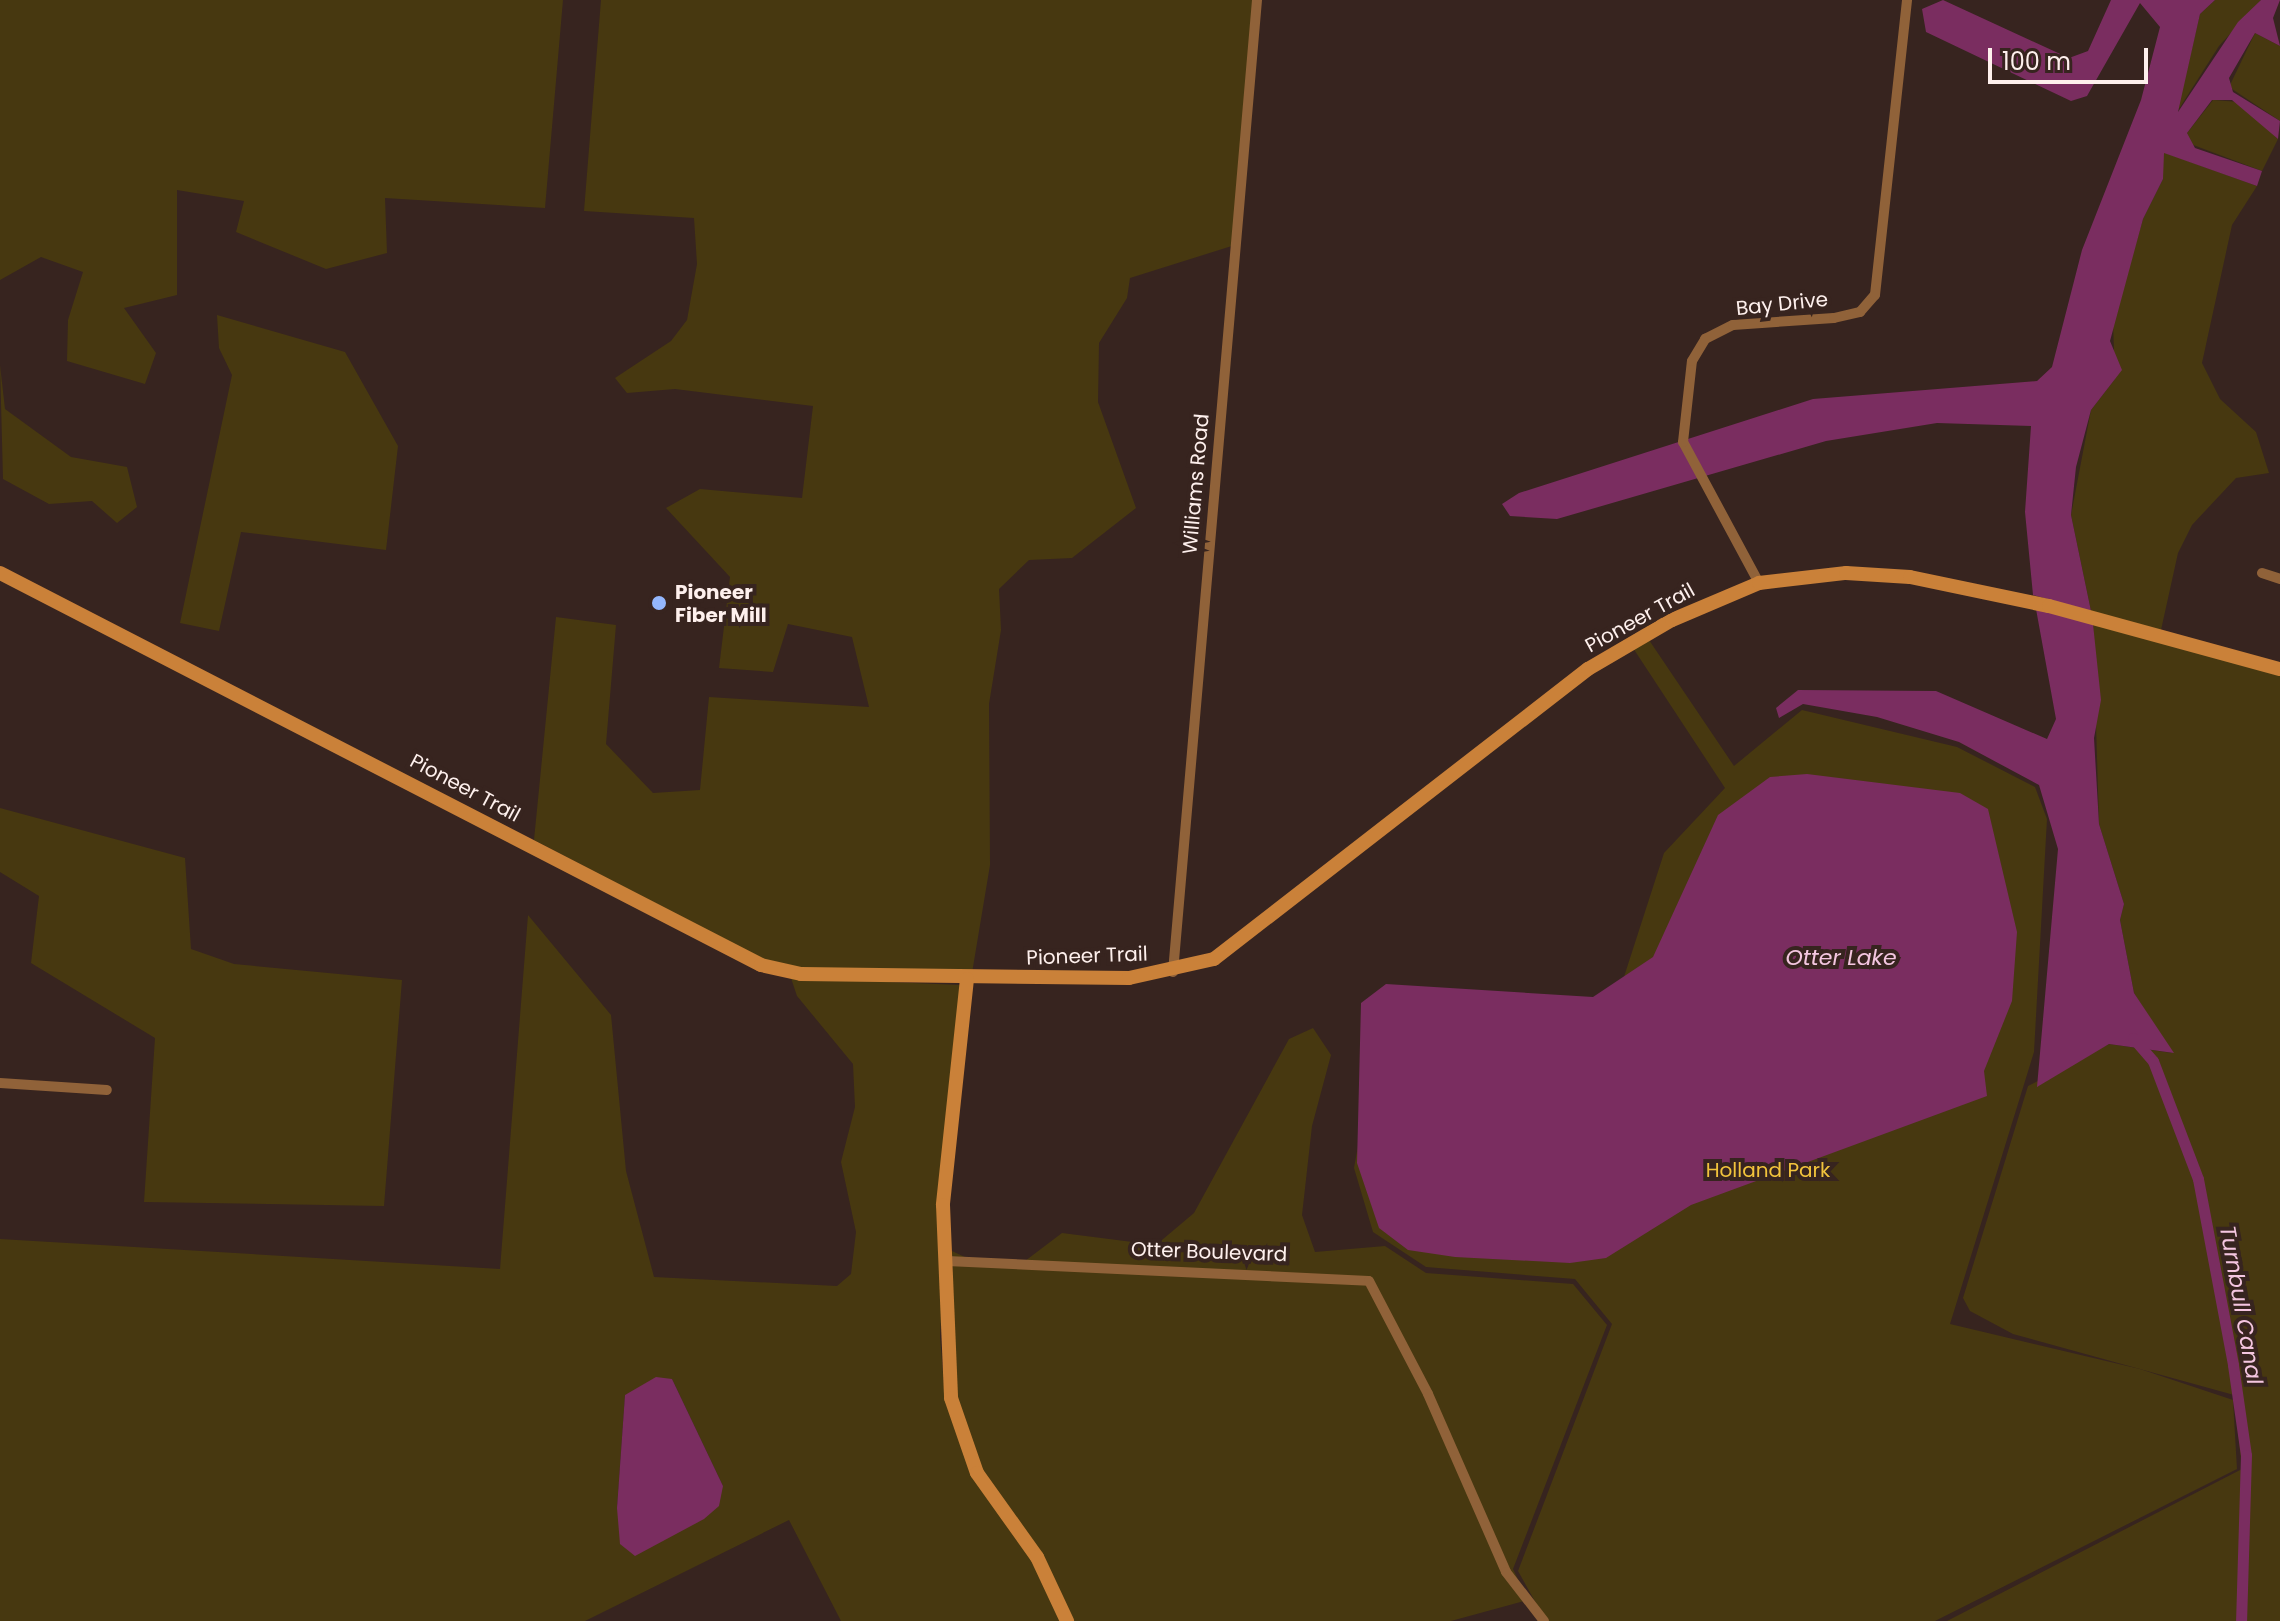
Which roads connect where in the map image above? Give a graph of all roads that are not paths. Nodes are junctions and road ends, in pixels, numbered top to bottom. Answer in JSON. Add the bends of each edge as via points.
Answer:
{"nodes":[{"id":1,"x":1257,"y":0,"type":"edge"},
{"id":2,"x":1907,"y":0,"type":"edge"},
{"id":3,"x":0,"y":573,"type":"edge"},
{"id":4,"x":2262,"y":573,"type":"dead end"},
{"id":5,"x":2280,"y":579,"type":"edge"},
{"id":6,"x":1759,"y":583,"type":"junction"},
{"id":7,"x":2280,"y":669,"type":"edge"},
{"id":8,"x":1173,"y":972,"type":"junction"},
{"id":9,"x":967,"y":979,"type":"junction"},
{"id":10,"x":0,"y":1083,"type":"edge"},
{"id":11,"x":107,"y":1090,"type":"dead end"},
{"id":12,"x":947,"y":1261,"type":"junction"},
{"id":13,"x":1067,"y":1621,"type":"edge"},
{"id":14,"x":1544,"y":1621,"type":"edge"}],
"edges":[{"from":1,"to":8,"type":"street","name":"Williams Road"},
{"from":2,"to":6,"type":"street","name":"Bay Drive","via":[[1875,295],[1860,312],[1834,318],[1733,325],[1705,339],[1692,361],[1683,442]]},
{"from":3,"to":9,"type":"street","name":"Pioneer Trail","via":[[761,965],[801,974]]},
{"from":4,"to":5,"type":"street"},
{"from":6,"to":7,"type":"street","name":"Pioneer Trail","via":[[1885,574],[2031,602]]},
{"from":6,"to":8,"type":"street","name":"Pioneer Trail","via":[[1672,620],[1588,669],[1214,959]]},
{"from":8,"to":9,"type":"street","name":"Pioneer Trail"},
{"from":9,"to":12,"type":"street","via":[[943,1205]]},
{"from":10,"to":11,"type":"street"},
{"from":12,"to":13,"type":"street","via":[[946,1365],[957,1425],[977,1473],[1037,1557]]},
{"from":12,"to":14,"type":"street","name":"Otter Boulevard","via":[[1369,1281],[1506,1572]]}]}
